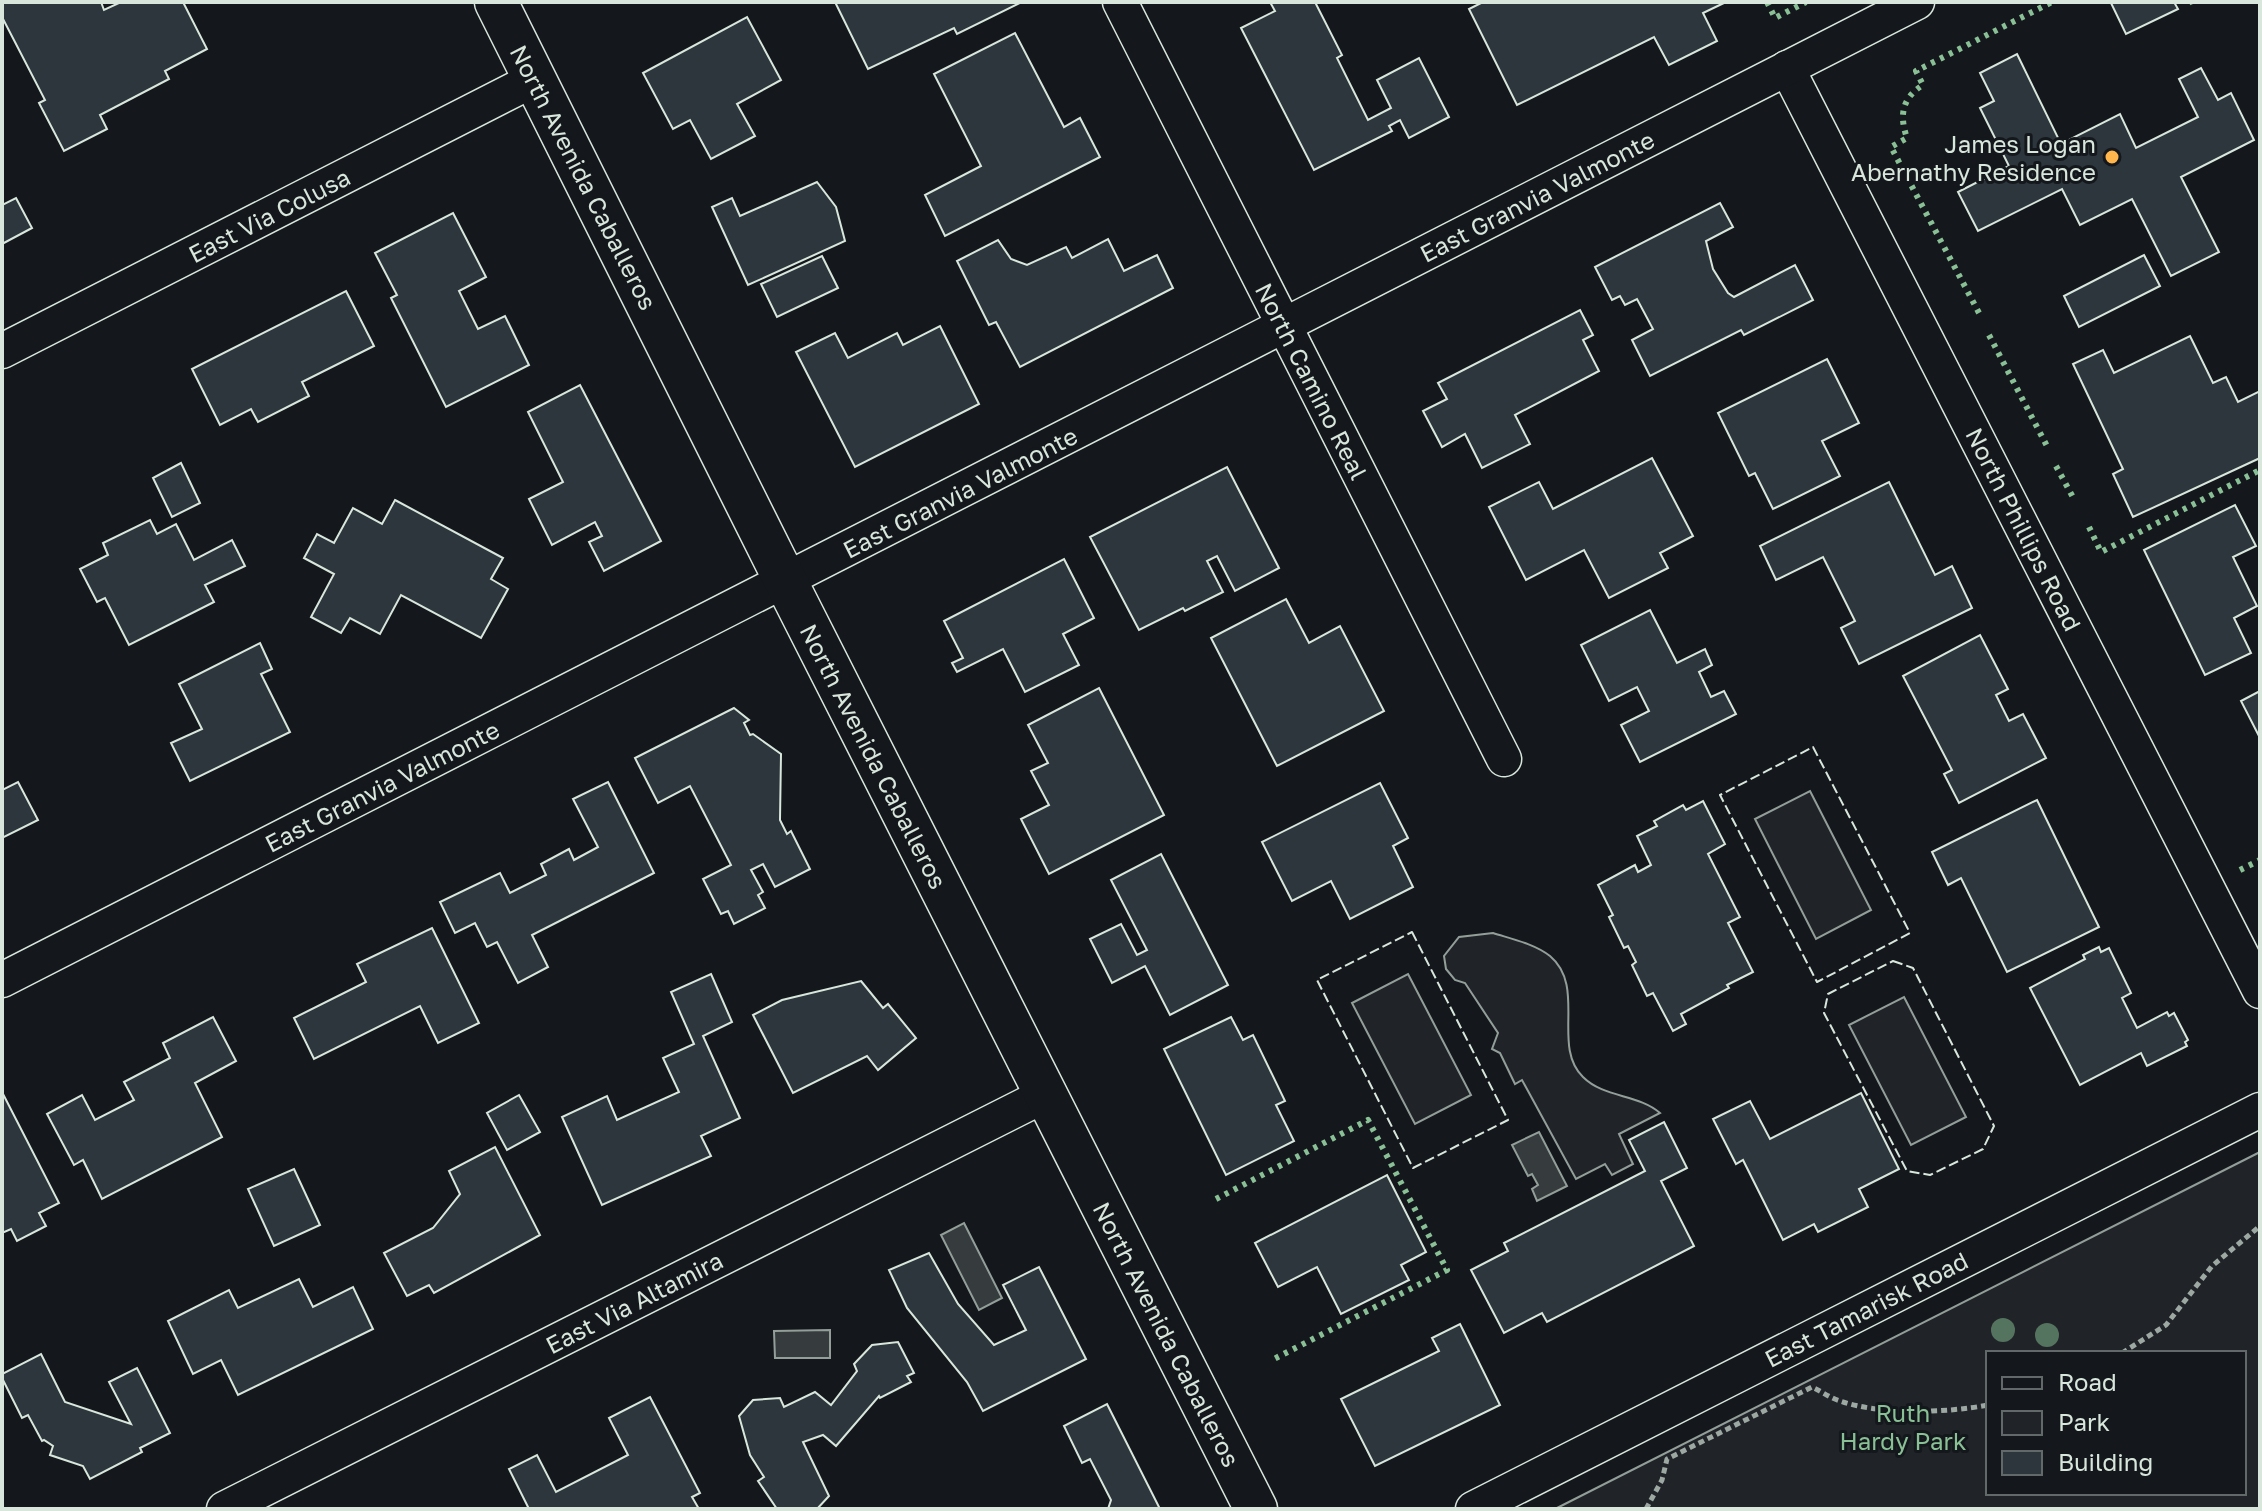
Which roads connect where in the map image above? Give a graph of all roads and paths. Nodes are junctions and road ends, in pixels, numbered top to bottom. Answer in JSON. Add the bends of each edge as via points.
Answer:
{"nodes":[{"id":1,"x":496,"y":2,"type":"edge"},
{"id":2,"x":1120,"y":2,"type":"edge"},
{"id":3,"x":1917,"y":2,"type":"edge"},
{"id":4,"x":1787,"y":68,"type":"junction"},
{"id":5,"x":535,"y":79,"type":"junction"},
{"id":6,"x":1284,"y":325,"type":"junction"},
{"id":7,"x":2,"y":351,"type":"edge"},
{"id":8,"x":786,"y":582,"type":"junction"},
{"id":9,"x":1504,"y":759,"type":"dead end"},
{"id":10,"x":2,"y":980,"type":"edge"},
{"id":11,"x":2260,"y":991,"type":"edge"},
{"id":12,"x":1045,"y":1095,"type":"junction"},
{"id":13,"x":2260,"y":1110,"type":"edge"},
{"id":14,"x":2260,"y":1226,"type":"edge"},
{"id":15,"x":2125,"y":1351,"type":"edge"},
{"id":16,"x":1986,"y":1405,"type":"edge"},
{"id":17,"x":224,"y":1509,"type":"edge"},
{"id":18,"x":1256,"y":1509,"type":"edge"},
{"id":19,"x":1473,"y":1509,"type":"edge"},
{"id":20,"x":1646,"y":1509,"type":"edge"}],
"edges":[{"from":1,"to":5,"type":"street","name":"North Avenida Caballeros"},
{"from":2,"to":6,"type":"street","name":"North Camino Real"},
{"from":3,"to":4,"type":"street","name":"East Granvia Valmonte"},
{"from":4,"to":6,"type":"street","name":"East Granvia Valmonte"},
{"from":4,"to":11,"type":"street","name":"North Phillips Road"},
{"from":5,"to":7,"type":"street","name":"East Via Colusa"},
{"from":5,"to":8,"type":"street","name":"North Avenida Caballeros"},
{"from":6,"to":8,"type":"street","name":"East Granvia Valmonte"},
{"from":6,"to":9,"type":"street","name":"North Camino Real"},
{"from":8,"to":10,"type":"street","name":"East Granvia Valmonte"},
{"from":8,"to":12,"type":"street","name":"North Avenida Caballeros"},
{"from":12,"to":17,"type":"street","name":"East Via Altamira"},
{"from":12,"to":18,"type":"street","name":"North Avenida Caballeros"},
{"from":13,"to":19,"type":"street","name":"East Tamarisk Road"},
{"from":14,"to":15,"type":"path","via":[[2212,1266],[2166,1325]]},
{"from":16,"to":20,"type":"path","via":[[1875,1408],[1839,1401],[1812,1387],[1667,1459]]}]}
